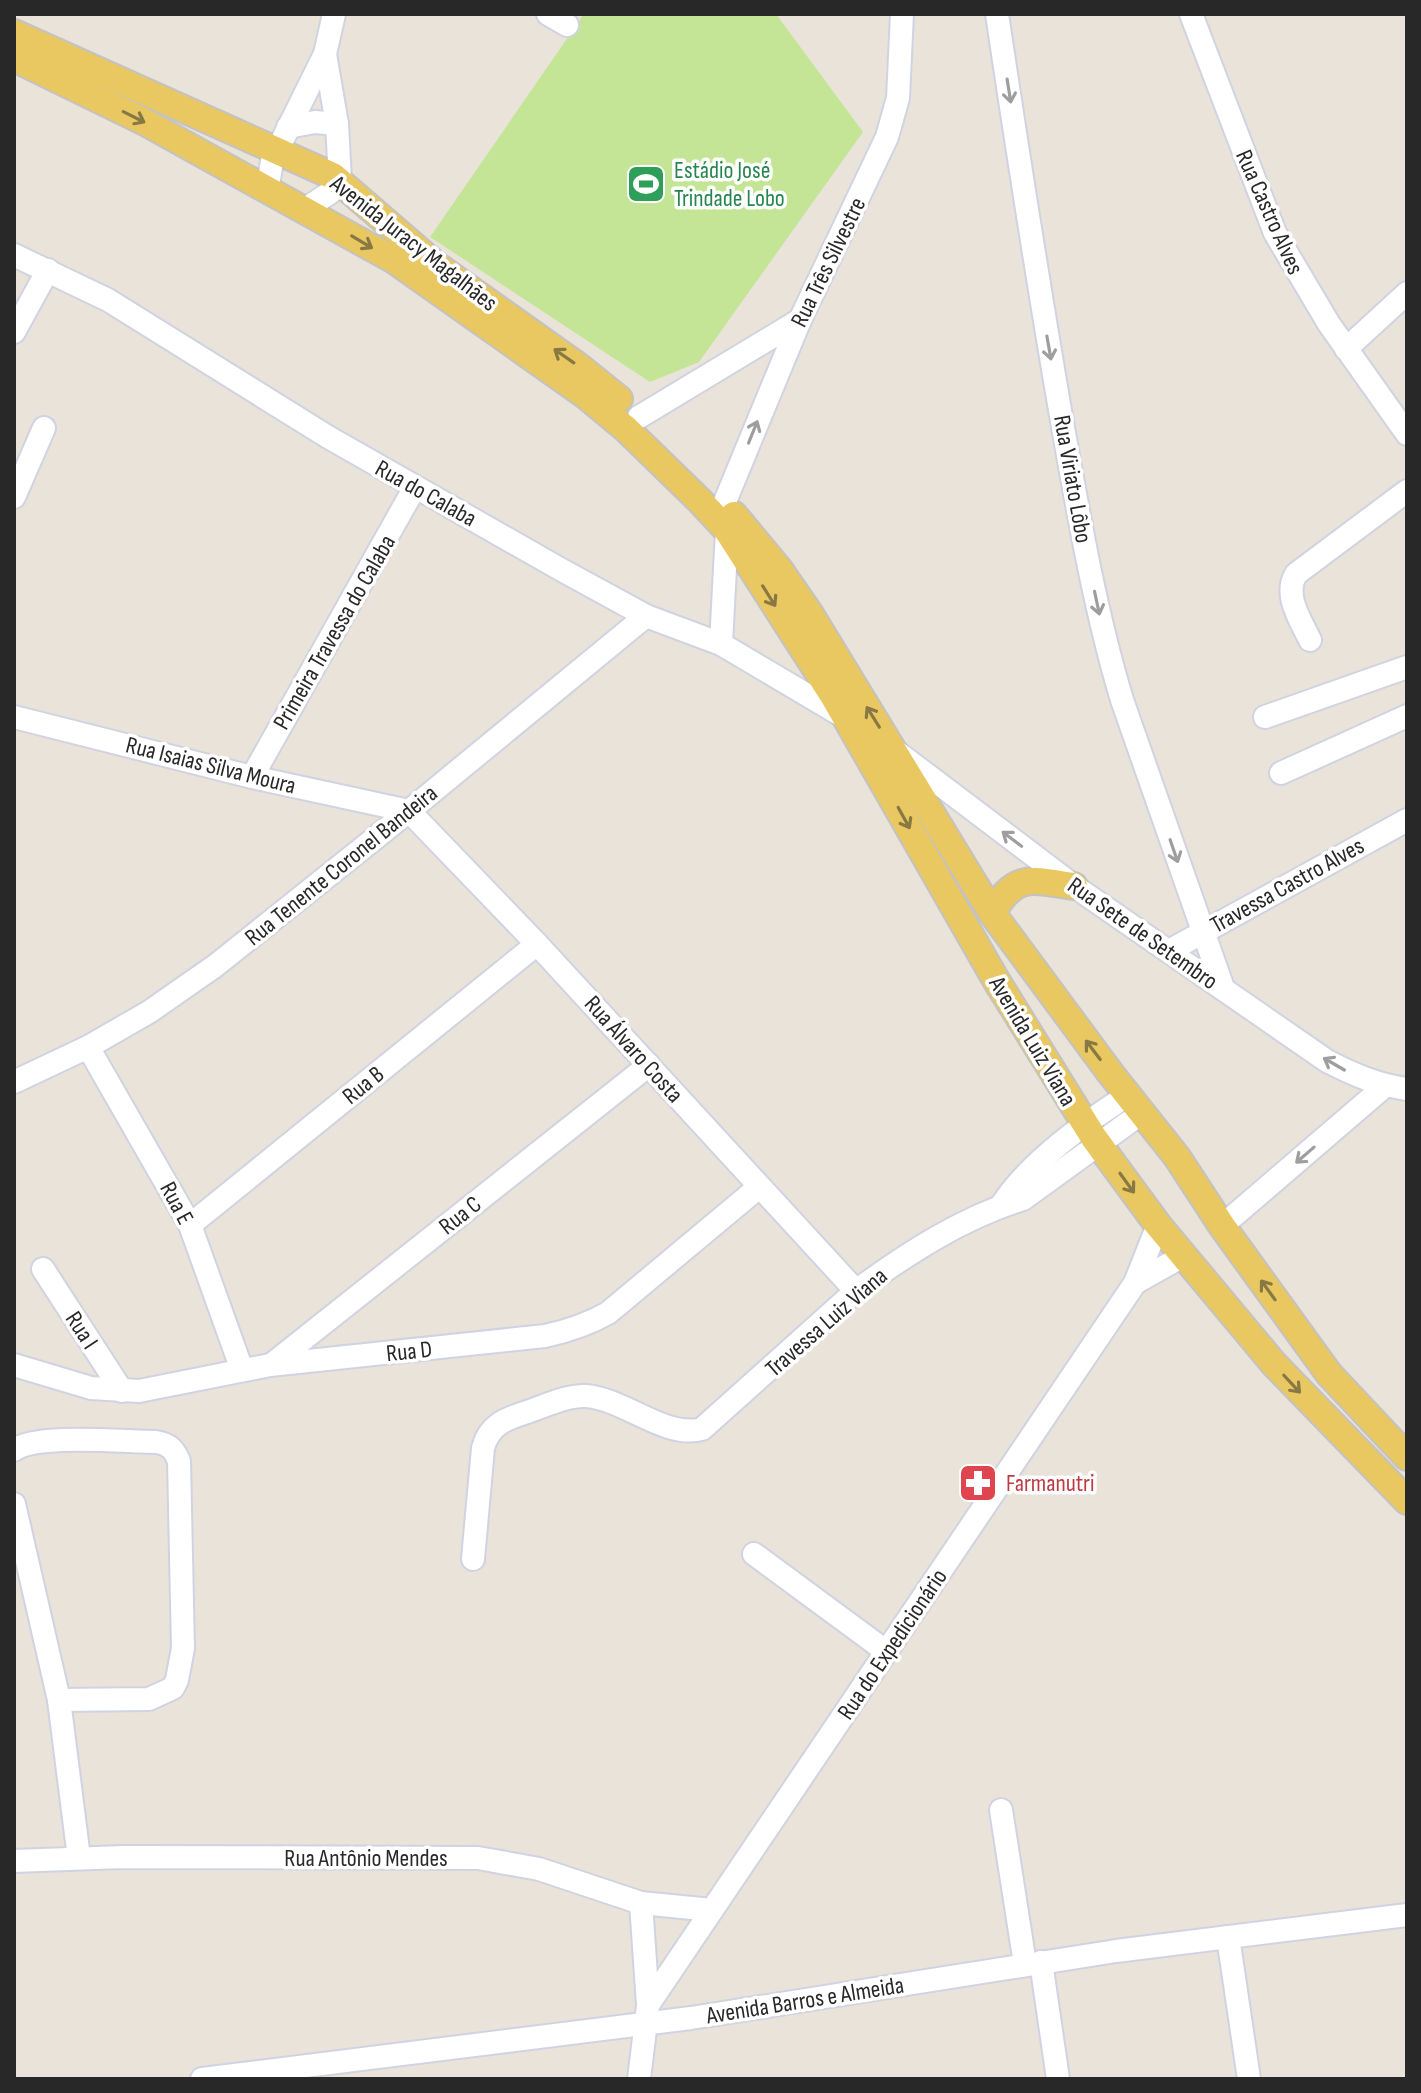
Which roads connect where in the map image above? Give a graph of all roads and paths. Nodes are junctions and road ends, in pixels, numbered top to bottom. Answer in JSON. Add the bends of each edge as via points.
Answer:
{"nodes":[{"id":1,"x":334,"y":14,"type":"edge"},
{"id":2,"x":902,"y":14,"type":"edge"},
{"id":3,"x":997,"y":14,"type":"edge"},
{"id":4,"x":1191,"y":14,"type":"edge"},
{"id":5,"x":14,"y":33,"type":"edge"},
{"id":6,"x":325,"y":54,"type":"junction"},
{"id":7,"x":14,"y":58,"type":"edge"},
{"id":8,"x":44,"y":59,"type":"junction"},
{"id":9,"x":103,"y":87,"type":"junction"},
{"id":10,"x":337,"y":124,"type":"junction"},
{"id":11,"x":288,"y":127,"type":"junction"},
{"id":12,"x":276,"y":151,"type":"junction"},
{"id":13,"x":340,"y":180,"type":"junction"},
{"id":14,"x":267,"y":191,"type":"junction"},
{"id":15,"x":304,"y":210,"type":"junction"},
{"id":16,"x":14,"y":255,"type":"edge"},
{"id":17,"x":48,"y":270,"type":"junction"},
{"id":18,"x":1407,"y":293,"type":"edge"},
{"id":19,"x":800,"y":320,"type":"junction"},
{"id":20,"x":14,"y":332,"type":"edge"},
{"id":21,"x":1346,"y":349,"type":"junction"},
{"id":22,"x":639,"y":417,"type":"junction"},
{"id":23,"x":44,"y":428,"type":"dead end"},
{"id":24,"x":1407,"y":434,"type":"edge"},
{"id":25,"x":415,"y":487,"type":"junction"},
{"id":26,"x":1407,"y":491,"type":"edge"},
{"id":27,"x":14,"y":497,"type":"edge"},
{"id":28,"x":724,"y":504,"type":"junction"},
{"id":29,"x":727,"y":530,"type":"junction"},
{"id":30,"x":646,"y":616,"type":"junction"},
{"id":31,"x":1310,"y":640,"type":"dead end"},
{"id":32,"x":721,"y":644,"type":"junction"},
{"id":33,"x":1407,"y":667,"type":"edge"},
{"id":34,"x":1407,"y":716,"type":"edge"},
{"id":35,"x":14,"y":717,"type":"edge"},
{"id":36,"x":1265,"y":717,"type":"dead end"},
{"id":37,"x":846,"y":718,"type":"junction"},
{"id":38,"x":893,"y":749,"type":"junction"},
{"id":39,"x":1281,"y":773,"type":"dead end"},
{"id":40,"x":252,"y":777,"type":"junction"},
{"id":41,"x":409,"y":811,"type":"junction"},
{"id":42,"x":1407,"y":820,"type":"edge"},
{"id":43,"x":1074,"y":886,"type":"junction"},
{"id":44,"x":992,"y":913,"type":"junction"},
{"id":45,"x":1202,"y":931,"type":"junction"},
{"id":46,"x":537,"y":944,"type":"junction"},
{"id":47,"x":1169,"y":951,"type":"junction"},
{"id":48,"x":1223,"y":988,"type":"junction"},
{"id":49,"x":88,"y":1047,"type":"junction"},
{"id":50,"x":649,"y":1065,"type":"junction"},
{"id":51,"x":14,"y":1082,"type":"edge"},
{"id":52,"x":1396,"y":1087,"type":"edge"},
{"id":53,"x":1136,"y":1104,"type":"junction"},
{"id":54,"x":1091,"y":1134,"type":"junction"},
{"id":55,"x":759,"y":1187,"type":"junction"},
{"id":56,"x":190,"y":1225,"type":"junction"},
{"id":57,"x":1158,"y":1225,"type":"junction"},
{"id":58,"x":1222,"y":1226,"type":"junction"},
{"id":59,"x":1183,"y":1256,"type":"junction"},
{"id":60,"x":43,"y":1269,"type":"dead end"},
{"id":61,"x":1135,"y":1283,"type":"junction"},
{"id":62,"x":856,"y":1291,"type":"junction"},
{"id":63,"x":14,"y":1365,"type":"edge"},
{"id":64,"x":270,"y":1365,"type":"junction"},
{"id":65,"x":242,"y":1370,"type":"junction"},
{"id":66,"x":122,"y":1391,"type":"junction"},
{"id":67,"x":14,"y":1450,"type":"edge"},
{"id":68,"x":1407,"y":1457,"type":"edge"},
{"id":69,"x":1407,"y":1501,"type":"edge"},
{"id":70,"x":14,"y":1504,"type":"edge"},
{"id":71,"x":754,"y":1554,"type":"dead end"},
{"id":72,"x":473,"y":1559,"type":"dead end"},
{"id":73,"x":887,"y":1652,"type":"junction"},
{"id":74,"x":59,"y":1700,"type":"junction"},
{"id":75,"x":1001,"y":1810,"type":"dead end"},
{"id":76,"x":79,"y":1858,"type":"junction"},
{"id":77,"x":14,"y":1861,"type":"edge"},
{"id":78,"x":641,"y":1903,"type":"junction"},
{"id":79,"x":712,"y":1910,"type":"junction"},
{"id":80,"x":1407,"y":1915,"type":"edge"},
{"id":81,"x":1228,"y":1937,"type":"junction"},
{"id":82,"x":1033,"y":1963,"type":"junction"},
{"id":83,"x":647,"y":2014,"type":"junction"},
{"id":84,"x":202,"y":2079,"type":"edge"},
{"id":85,"x":639,"y":2079,"type":"edge"},
{"id":86,"x":1058,"y":2079,"type":"edge"},
{"id":87,"x":1249,"y":2079,"type":"edge"}],
"edges":[{"from":1,"to":6,"type":"street"},
{"from":2,"to":19,"type":"street","name":"Rua Três Silvestre","via":[[898,98],[887,137]]},
{"from":3,"to":45,"type":"street","name":"Rua Viriato Lôbo","one_way":true,"via":[[1049,345],[1102,627]]},
{"from":4,"to":21,"type":"street","name":"Rua Castro Alves","via":[[1268,219]]},
{"from":5,"to":8,"type":"main road","name":"Avenida Juracy Magalhães"},
{"from":6,"to":10,"type":"street"},
{"from":6,"to":11,"type":"street"},
{"from":7,"to":8,"type":"main road","name":"Avenida Juracy Magalhães"},
{"from":8,"to":9,"type":"main road","name":"Avenida Juracy Magalhães"},
{"from":9,"to":12,"type":"main road","name":"Avenida Juracy Magalhães"},
{"from":9,"to":14,"type":"main road","name":"Avenida Juracy Magalhães","one_way":true,"via":[[143,121]]},
{"from":10,"to":11,"type":"street"},
{"from":10,"to":13,"type":"street"},
{"from":11,"to":12,"type":"street"},
{"from":12,"to":13,"type":"main road","name":"Avenida Juracy Magalhães"},
{"from":12,"to":14,"type":"street"},
{"from":13,"to":15,"type":"street"},
{"from":22,"to":13,"type":"main road","name":"Avenida Juracy Magalhães","one_way":true,"via":[[578,366],[436,265]]},
{"from":14,"to":15,"type":"main road","name":"Avenida Juracy Magalhães"},
{"from":15,"to":29,"type":"main road","name":"Avenida Juracy Magalhães","one_way":true,"via":[[394,260],[585,395]]},
{"from":16,"to":17,"type":"street","name":"Rua do Calaba"},
{"from":17,"to":20,"type":"street"},
{"from":17,"to":25,"type":"street","name":"Rua do Calaba","via":[[108,300]]},
{"from":18,"to":21,"type":"street"},
{"from":19,"to":22,"type":"street"},
{"from":28,"to":19,"type":"street","name":"Rua Três Silvestre","one_way":true},
{"from":21,"to":24,"type":"street","name":"Rua Castro Alves"},
{"from":22,"to":28,"type":"main road","name":"Avenida Juracy Magalhães"},
{"from":23,"to":27,"type":"street"},
{"from":25,"to":30,"type":"street","name":"Rua do Calaba"},
{"from":25,"to":40,"type":"street","name":"Primeira Travessa do Calaba"},
{"from":26,"to":31,"type":"street","via":[[1296,574],[1292,596]]},
{"from":38,"to":28,"type":"main road","name":"Avenida Luiz Viana","one_way":true,"via":[[802,602]]},
{"from":29,"to":32,"type":"street"},
{"from":29,"to":37,"type":"main road","name":"Avenida Luiz Viana","one_way":true},
{"from":30,"to":32,"type":"street","name":"Rua do Calaba"},
{"from":30,"to":41,"type":"street","name":"Rua Tenente Coronel Bandeira"},
{"from":32,"to":37,"type":"street","name":"Rua do Calaba"},
{"from":33,"to":36,"type":"street"},
{"from":34,"to":39,"type":"street"},
{"from":35,"to":40,"type":"street","name":"Rua Isaias Silva Moura"},
{"from":37,"to":54,"type":"main road","name":"Avenida Luiz Viana","one_way":true},
{"from":43,"to":38,"type":"street","name":"Rua Sete de Setembro","one_way":true},
{"from":38,"to":44,"type":"main road","name":"Avenida Luiz Viana"},
{"from":40,"to":41,"type":"street","name":"Rua Isaias Silva Moura"},
{"from":41,"to":46,"type":"street","name":"Rua Álvaro Costa"},
{"from":41,"to":49,"type":"street","name":"Rua Tenente Coronel Bandeira","via":[[179,992]]},
{"from":42,"to":45,"type":"street","name":"Travessa Castro Alves"},
{"from":43,"to":44,"type":"main road","via":[[1017,884]]},
{"from":43,"to":47,"type":"street","name":"Rua Sete de Setembro"},
{"from":53,"to":44,"type":"main road","name":"Avenida Luiz Viana","one_way":true},
{"from":45,"to":47,"type":"street","name":"Travessa Castro Alves"},
{"from":45,"to":48,"type":"street","name":"Rua Viriato Lôbo"},
{"from":46,"to":50,"type":"street","name":"Rua Álvaro Costa"},
{"from":46,"to":56,"type":"street","name":"Rua B"},
{"from":47,"to":48,"type":"street","name":"Rua Sete de Setembro"},
{"from":52,"to":48,"type":"street","name":"Rua Sete de Setembro","one_way":true,"via":[[1327,1061]]},
{"from":49,"to":51,"type":"street","name":"Rua Tenente Coronel Bandeira"},
{"from":49,"to":56,"type":"street","name":"Rua E"},
{"from":50,"to":55,"type":"street","name":"Rua Álvaro Costa"},
{"from":50,"to":64,"type":"street","name":"Rua C"},
{"from":52,"to":58,"type":"street","one_way":true},
{"from":53,"to":54,"type":"street","name":"Travessa Luiz Viana"},
{"from":53,"to":58,"type":"main road","name":"Avenida Luiz Viana"},
{"from":54,"to":57,"type":"main road","name":"Avenida Luiz Viana","one_way":true},
{"from":54,"to":62,"type":"street","name":"Travessa Luiz Viana","via":[[1019,1181],[1001,1206],[933,1239]]},
{"from":55,"to":62,"type":"street","name":"Rua Álvaro Costa"},
{"from":55,"to":64,"type":"street","name":"Rua D","via":[[589,1324],[545,1336]]},
{"from":56,"to":65,"type":"street","name":"Rua E"},
{"from":57,"to":59,"type":"main road","name":"Avenida Luiz Viana"},
{"from":57,"to":61,"type":"street","name":"Rua do Expedicionário"},
{"from":68,"to":58,"type":"main road","name":"Avenida Luiz Viana","one_way":true,"via":[[1329,1374]]},
{"from":59,"to":61,"type":"street","name":"Rua do Expedicionário"},
{"from":59,"to":69,"type":"main road","name":"Avenida Luiz Viana","one_way":true,"via":[[1274,1364]]},
{"from":60,"to":66,"type":"street","name":"Rua I"},
{"from":61,"to":73,"type":"street","name":"Rua do Expedicionário"},
{"from":62,"to":72,"type":"street","name":"Travessa Luiz Viana","via":[[702,1429],[688,1433],[587,1396],[495,1425],[483,1448]]},
{"from":63,"to":66,"type":"street","name":"Rua D","via":[[91,1388]]},
{"from":64,"to":65,"type":"street","name":"Rua D"},
{"from":65,"to":66,"type":"street","name":"Rua D"},
{"from":67,"to":74,"type":"street","via":[[34,1442],[156,1442],[174,1450],[179,1461],[183,1648],[173,1688],[149,1699]]},
{"from":70,"to":74,"type":"street"},
{"from":71,"to":73,"type":"street"},
{"from":73,"to":79,"type":"street","name":"Rua do Expedicionário"},
{"from":74,"to":76,"type":"street"},
{"from":75,"to":82,"type":"street"},
{"from":76,"to":77,"type":"street","name":"Rua Antônio Mendes"},
{"from":76,"to":78,"type":"street","name":"Rua Antônio Mendes","via":[[478,1858],[539,1869]]},
{"from":78,"to":79,"type":"street","name":"Rua Antônio Mendes"},
{"from":78,"to":83,"type":"street"},
{"from":79,"to":83,"type":"street","name":"Rua do Expedicionário"},
{"from":80,"to":81,"type":"street","name":"Avenida Barros e Almeida"},
{"from":81,"to":82,"type":"street","name":"Avenida Barros e Almeida"},
{"from":81,"to":87,"type":"street"},
{"from":82,"to":83,"type":"street","name":"Avenida Barros e Almeida"},
{"from":82,"to":86,"type":"street"},
{"from":83,"to":84,"type":"street","name":"Avenida Barros e Almeida"},
{"from":83,"to":85,"type":"street"}]}
